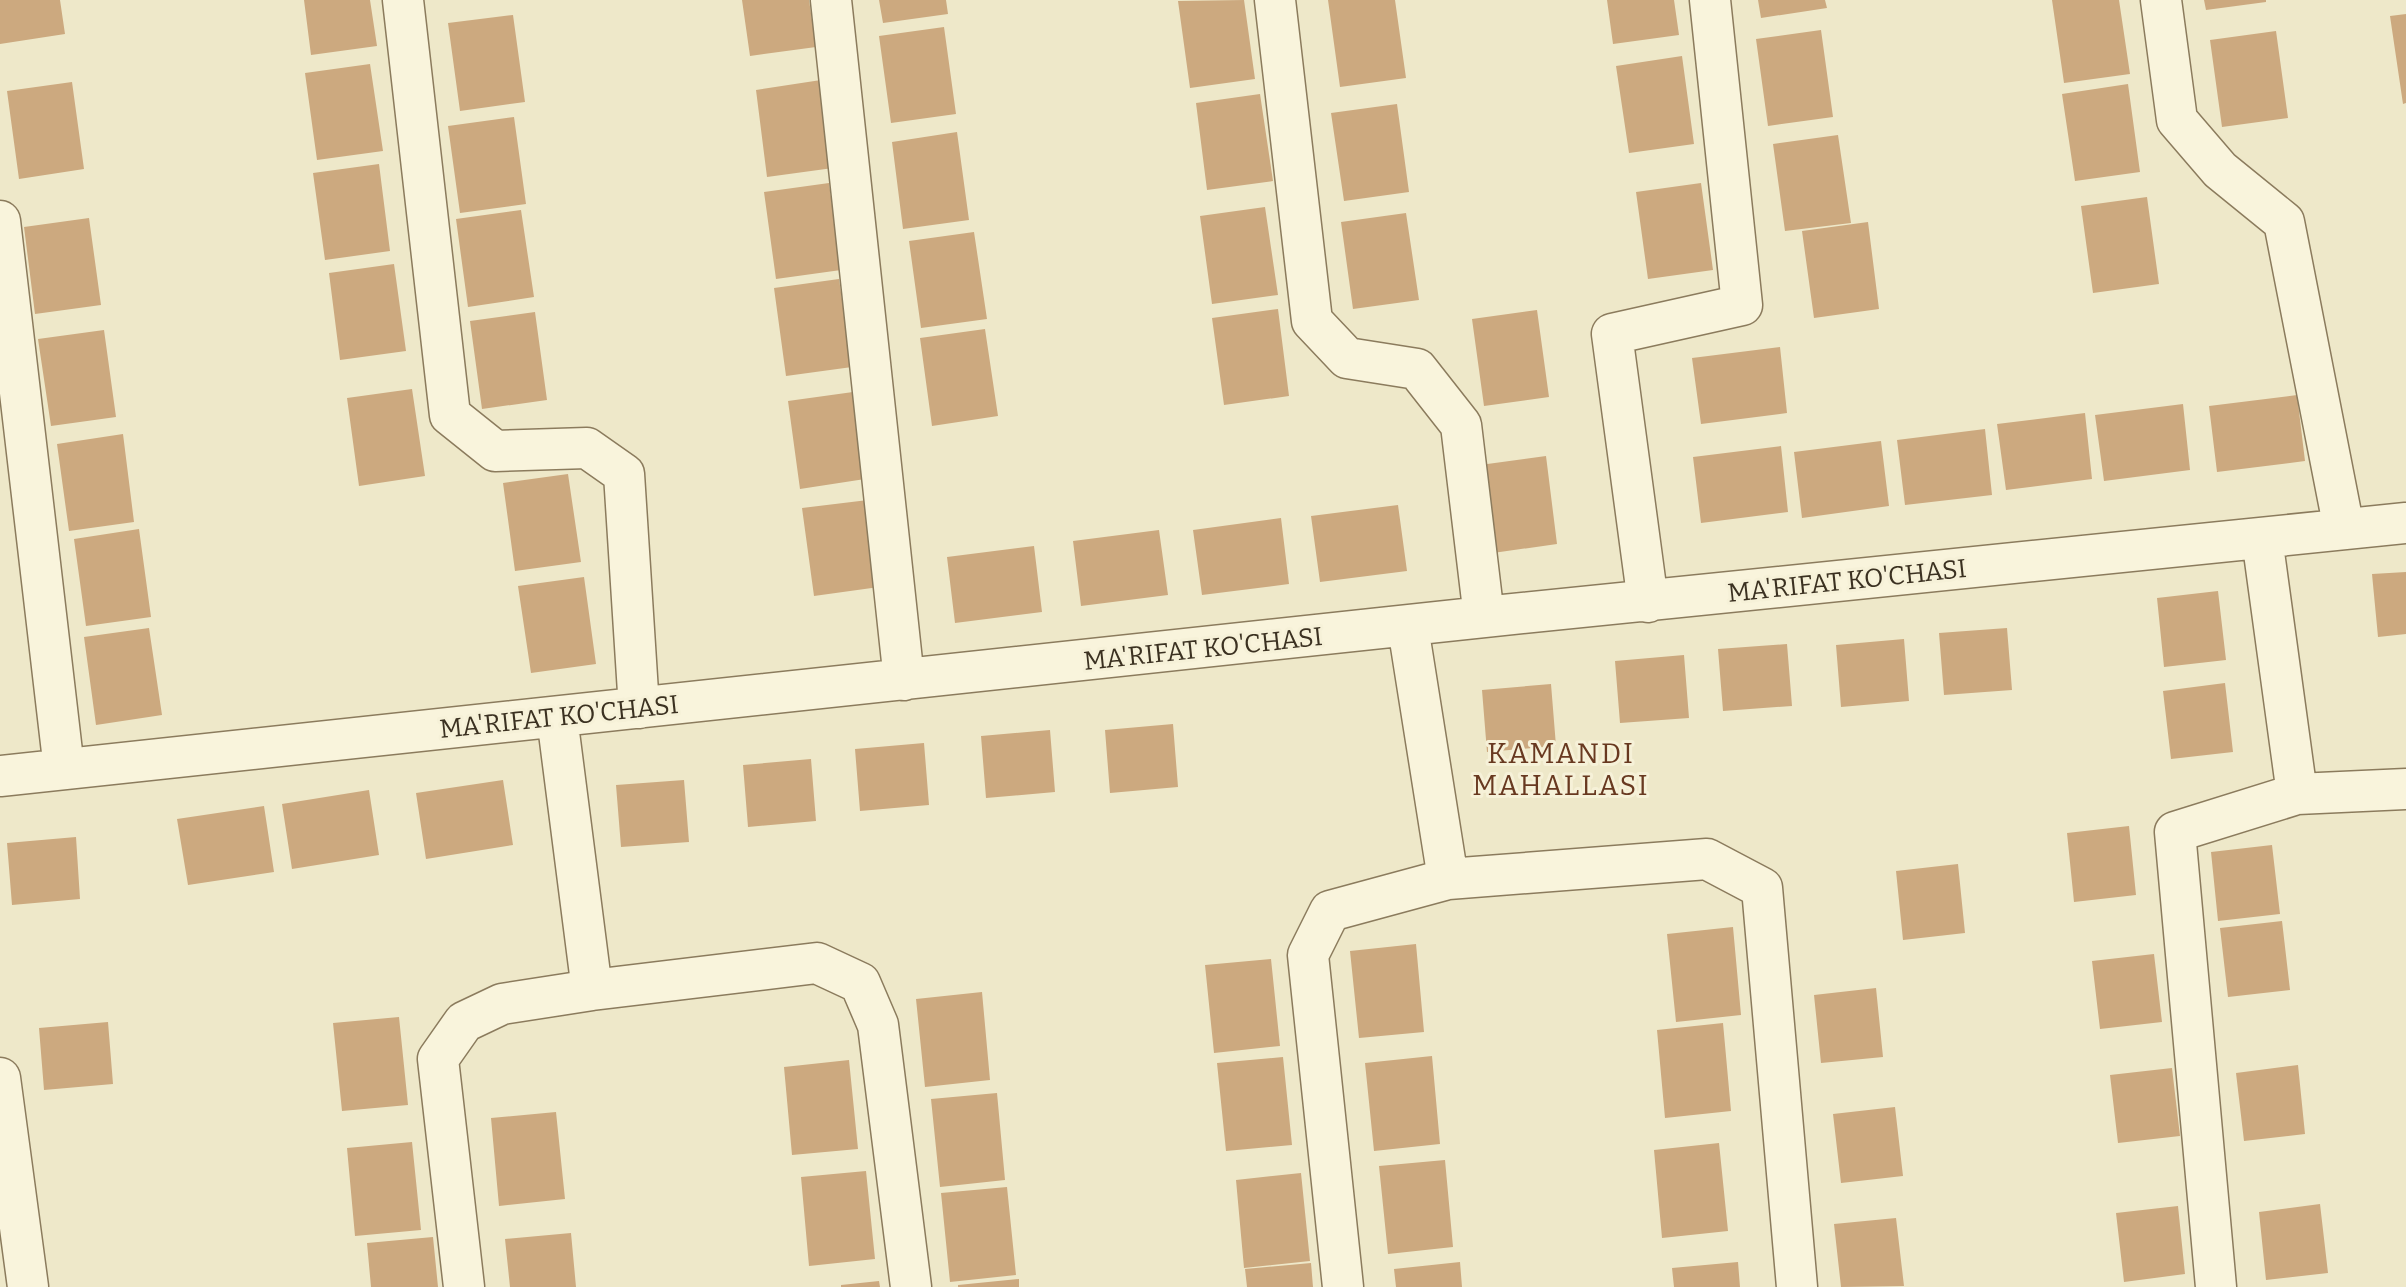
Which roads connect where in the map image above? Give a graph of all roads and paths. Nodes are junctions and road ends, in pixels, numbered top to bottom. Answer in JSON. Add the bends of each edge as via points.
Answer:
{"nodes":[{"id":1,"x":403,"y":0,"type":"edge"},
{"id":2,"x":831,"y":0,"type":"edge"},
{"id":3,"x":1275,"y":0,"type":"edge"},
{"id":4,"x":1710,"y":0,"type":"edge"},
{"id":5,"x":2161,"y":0,"type":"edge"},
{"id":6,"x":0,"y":221,"type":"edge"},
{"id":7,"x":2406,"y":523,"type":"edge"},
{"id":8,"x":2344,"y":529,"type":"junction"},
{"id":9,"x":2262,"y":538,"type":"junction"},
{"id":10,"x":1648,"y":602,"type":"junction"},
{"id":11,"x":1484,"y":617,"type":"junction"},
{"id":12,"x":1408,"y":627,"type":"junction"},
{"id":13,"x":904,"y":680,"type":"junction"},
{"id":14,"x":639,"y":708,"type":"junction"},
{"id":15,"x":557,"y":717,"type":"junction"},
{"id":16,"x":64,"y":769,"type":"junction"},
{"id":17,"x":0,"y":776,"type":"edge"},
{"id":18,"x":2406,"y":789,"type":"edge"},
{"id":19,"x":2297,"y":794,"type":"junction"},
{"id":20,"x":1448,"y":879,"type":"junction"},
{"id":21,"x":592,"y":990,"type":"junction"},
{"id":22,"x":0,"y":1078,"type":"edge"},
{"id":23,"x":28,"y":1287,"type":"edge"},
{"id":24,"x":464,"y":1287,"type":"edge"},
{"id":25,"x":911,"y":1287,"type":"edge"},
{"id":26,"x":1343,"y":1287,"type":"edge"},
{"id":27,"x":1797,"y":1287,"type":"edge"},
{"id":28,"x":2216,"y":1287,"type":"edge"}],
"edges":[{"from":1,"to":14,"type":"street","via":[[450,415],[495,451],[587,448],[624,474]]},
{"from":2,"to":13,"type":"street"},
{"from":3,"to":11,"type":"street","via":[[1312,321],[1347,358],[1417,369],[1461,425]]},
{"from":4,"to":10,"type":"street","via":[[1742,305],[1612,334]]},
{"from":5,"to":8,"type":"street","via":[[2177,120],[2220,170],[2284,222]]},
{"from":6,"to":16,"type":"street"},
{"from":7,"to":8,"type":"street","name":"MA'RIFAT KO'CHASI"},
{"from":8,"to":9,"type":"street","name":"MA'RIFAT KO'CHASI"},
{"from":9,"to":10,"type":"street","name":"MA'RIFAT KO'CHASI"},
{"from":9,"to":19,"type":"street"},
{"from":10,"to":11,"type":"street","name":"MA'RIFAT KO'CHASI"},
{"from":11,"to":12,"type":"street","name":"MA'RIFAT KO'CHASI"},
{"from":12,"to":13,"type":"street","name":"MA'RIFAT KO'CHASI"},
{"from":12,"to":20,"type":"street"},
{"from":13,"to":14,"type":"street","name":"MA'RIFAT KO'CHASI"},
{"from":14,"to":15,"type":"street","name":"MA'RIFAT KO'CHASI"},
{"from":15,"to":16,"type":"street","name":"MA'RIFAT KO'CHASI"},
{"from":15,"to":21,"type":"street"},
{"from":16,"to":17,"type":"street","name":"MA'RIFAT KO'CHASI"},
{"from":18,"to":19,"type":"street"},
{"from":19,"to":28,"type":"street","via":[[2175,832]]},
{"from":20,"to":26,"type":"street","via":[[1330,911],[1308,955]]},
{"from":20,"to":27,"type":"street","via":[[1707,859],[1762,888]]},
{"from":21,"to":24,"type":"street","via":[[502,1004],[464,1022],[438,1059]]},
{"from":21,"to":25,"type":"street","via":[[817,963],[860,983],[878,1025]]},
{"from":22,"to":23,"type":"street"}]}
